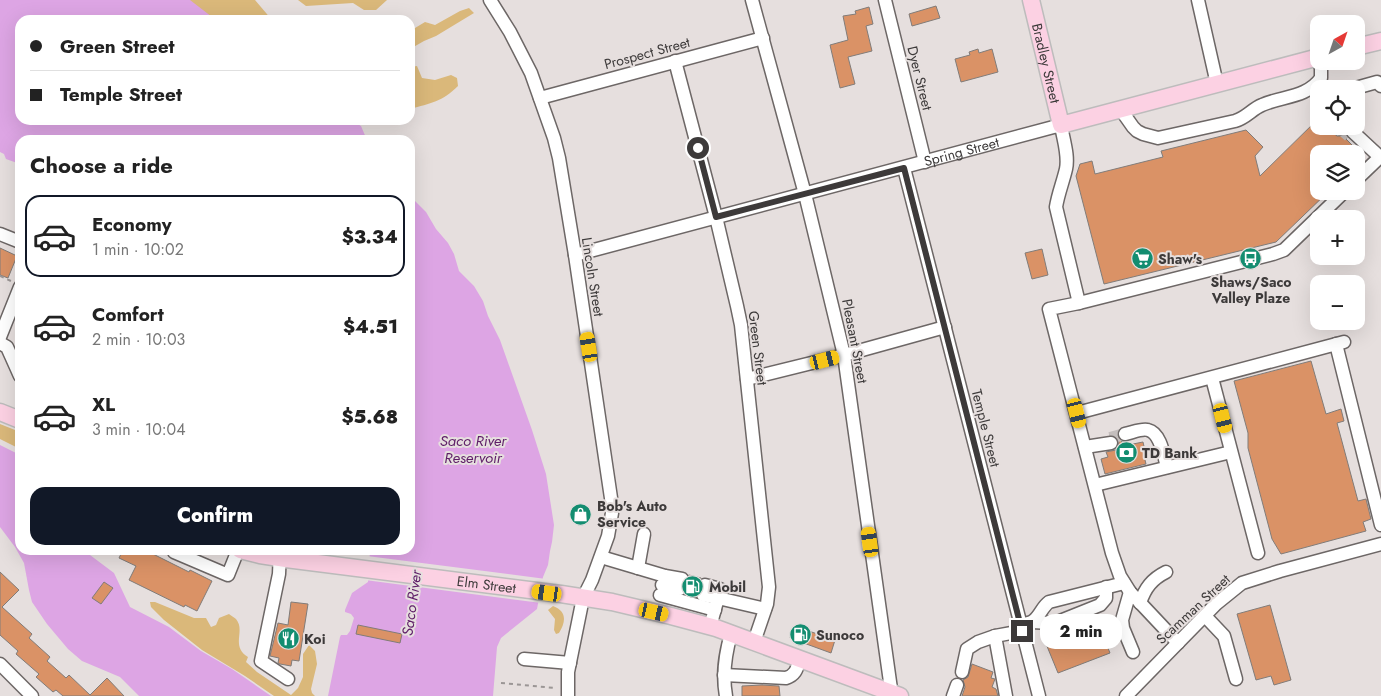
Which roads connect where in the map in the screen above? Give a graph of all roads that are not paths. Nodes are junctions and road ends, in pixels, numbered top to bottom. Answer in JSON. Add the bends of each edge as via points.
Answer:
{"nodes":[{"id":1,"x":490,"y":0,"type":"edge"},
{"id":2,"x":752,"y":0,"type":"edge"},
{"id":3,"x":885,"y":0,"type":"edge"},
{"id":4,"x":1032,"y":0,"type":"edge"},
{"id":5,"x":1198,"y":0,"type":"edge"},
{"id":6,"x":763,"y":38,"type":"junction"},
{"id":7,"x":1381,"y":41,"type":"edge"},
{"id":8,"x":1365,"y":45,"type":"edge"},
{"id":9,"x":1310,"y":60,"type":"edge"},
{"id":10,"x":676,"y":61,"type":"junction"},
{"id":11,"x":1321,"y":70,"type":"edge"},
{"id":12,"x":1217,"y":84,"type":"junction"},
{"id":13,"x":1365,"y":85,"type":"edge"},
{"id":14,"x":1381,"y":86,"type":"edge"},
{"id":15,"x":540,"y":98,"type":"junction"},
{"id":16,"x":1121,"y":110,"type":"junction"},
{"id":17,"x":1061,"y":126,"type":"junction"},
{"id":18,"x":1350,"y":135,"type":"tunnel mouth"},
{"id":19,"x":1379,"y":158,"type":"edge"},
{"id":20,"x":925,"y":162,"type":"junction"},
{"id":21,"x":904,"y":168,"type":"junction"},
{"id":22,"x":1365,"y":171,"type":"edge"},
{"id":23,"x":805,"y":194,"type":"junction"},
{"id":24,"x":1336,"y":200,"type":"edge"},
{"id":25,"x":716,"y":217,"type":"junction"},
{"id":26,"x":0,"y":234,"type":"edge"},
{"id":27,"x":15,"y":240,"type":"edge"},
{"id":28,"x":575,"y":256,"type":"junction"},
{"id":29,"x":15,"y":302,"type":"edge"},
{"id":30,"x":1079,"y":303,"type":"junction"},
{"id":31,"x":945,"y":327,"type":"junction"},
{"id":32,"x":2,"y":342,"type":"edge"},
{"id":33,"x":15,"y":351,"type":"edge"},
{"id":34,"x":844,"y":355,"type":"junction"},
{"id":35,"x":15,"y":367,"type":"edge"},
{"id":36,"x":1212,"y":378,"type":"junction"},
{"id":37,"x":747,"y":379,"type":"junction"},
{"id":38,"x":0,"y":412,"type":"edge"},
{"id":39,"x":1077,"y":413,"type":"junction"},
{"id":40,"x":15,"y":418,"type":"edge"},
{"id":41,"x":1126,"y":437,"type":"tunnel mouth"},
{"id":42,"x":1110,"y":440,"type":"tunnel mouth"},
{"id":43,"x":1087,"y":446,"type":"junction"},
{"id":44,"x":1231,"y":452,"type":"junction"},
{"id":45,"x":1167,"y":467,"type":"junction"},
{"id":46,"x":1094,"y":485,"type":"junction"},
{"id":47,"x":1381,"y":525,"type":"edge"},
{"id":48,"x":644,"y":534,"type":"dead end"},
{"id":49,"x":1381,"y":544,"type":"edge"},
{"id":50,"x":1258,"y":554,"type":"dead end"},
{"id":51,"x":181,"y":555,"type":"edge"},
{"id":52,"x":237,"y":555,"type":"edge"},
{"id":53,"x":279,"y":555,"type":"edge"},
{"id":54,"x":284,"y":555,"type":"edge"},
{"id":55,"x":601,"y":557,"type":"junction"},
{"id":56,"x":638,"y":568,"type":"junction"},
{"id":57,"x":1166,"y":572,"type":"dead end"},
{"id":58,"x":681,"y":584,"type":"tunnel mouth"},
{"id":59,"x":662,"y":585,"type":"junction"},
{"id":60,"x":1127,"y":588,"type":"junction"},
{"id":61,"x":704,"y":590,"type":"tunnel mouth"},
{"id":62,"x":583,"y":598,"type":"junction"},
{"id":63,"x":1140,"y":603,"type":"junction"},
{"id":64,"x":717,"y":604,"type":"junction"},
{"id":65,"x":765,"y":609,"type":"junction"},
{"id":66,"x":654,"y":612,"type":"junction"},
{"id":67,"x":1205,"y":616,"type":"junction"},
{"id":68,"x":710,"y":626,"type":"junction"},
{"id":69,"x":1025,"y":626,"type":"junction"},
{"id":70,"x":731,"y":634,"type":"junction"},
{"id":71,"x":995,"y":636,"type":"junction"},
{"id":72,"x":754,"y":642,"type":"junction"},
{"id":73,"x":1178,"y":643,"type":"junction"},
{"id":74,"x":1133,"y":652,"type":"dead end"},
{"id":75,"x":524,"y":659,"type":"dead end"},
{"id":76,"x":800,"y":659,"type":"junction"},
{"id":77,"x":570,"y":663,"type":"junction"},
{"id":78,"x":0,"y":664,"type":"edge"},
{"id":79,"x":963,"y":673,"type":"dead end"},
{"id":80,"x":724,"y":675,"type":"junction"},
{"id":81,"x":288,"y":679,"type":"dead end"},
{"id":82,"x":1236,"y":679,"type":"dead end"},
{"id":83,"x":563,"y":692,"type":"edge"},
{"id":84,"x":894,"y":695,"type":"edge"},
{"id":85,"x":32,"y":696,"type":"edge"},
{"id":86,"x":726,"y":696,"type":"edge"},
{"id":87,"x":1006,"y":696,"type":"edge"},
{"id":88,"x":1039,"y":696,"type":"edge"},
{"id":89,"x":1126,"y":696,"type":"edge"}],
"edges":[{"from":1,"to":15,"type":"street","name":"Lincoln Street","via":[[522,54]]},
{"from":2,"to":6,"type":"street","name":"Pleasant Street"},
{"from":3,"to":20,"type":"street","name":"Dyer Street"},
{"from":4,"to":17,"type":"main road","name":"Bradley Street"},
{"from":5,"to":12,"type":"street"},
{"from":6,"to":10,"type":"street","name":"Prospect Street"},
{"from":6,"to":23,"type":"street","name":"Pleasant Street"},
{"from":7,"to":8,"type":"main road"},
{"from":9,"to":12,"type":"main road","name":"Spring Street"},
{"from":10,"to":15,"type":"street","name":"Prospect Street"},
{"from":10,"to":25,"type":"street","name":"Green Street"},
{"from":11,"to":16,"type":"street","via":[[1321,78],[1301,94],[1260,106],[1236,121],[1158,138],[1137,131]]},
{"from":12,"to":16,"type":"main road","name":"Spring Street"},
{"from":13,"to":14,"type":"street","via":[[1377,82]]},
{"from":15,"to":28,"type":"street","name":"Lincoln Street","via":[[559,158]]},
{"from":16,"to":17,"type":"main road","name":"Spring Street"},
{"from":17,"to":20,"type":"street","name":"Spring Street"},
{"from":17,"to":30,"type":"street","via":[[1067,167],[1056,207]]},
{"from":18,"to":19,"type":"street"},
{"from":19,"to":22,"type":"street"},
{"from":20,"to":21,"type":"street","name":"Spring Street"},
{"from":21,"to":23,"type":"street","name":"Spring Street"},
{"from":21,"to":31,"type":"street","name":"Temple Street"},
{"from":23,"to":25,"type":"street","name":"Spring Street"},
{"from":23,"to":34,"type":"street","name":"Pleasant Street"},
{"from":24,"to":30,"type":"street","via":[[1284,250]]},
{"from":25,"to":28,"type":"street","name":"Spring Street"},
{"from":25,"to":37,"type":"street","name":"Green Street","via":[[738,310]]},
{"from":26,"to":27,"type":"street"},
{"from":28,"to":55,"type":"street","name":"Lincoln Street","via":[[611,498],[611,520]]},
{"from":29,"to":32,"type":"street"},
{"from":30,"to":39,"type":"street","via":[[1049,309]]},
{"from":31,"to":34,"type":"street"},
{"from":31,"to":69,"type":"street","name":"Temple Street"},
{"from":32,"to":33,"type":"street"},
{"from":32,"to":35,"type":"street"},
{"from":34,"to":37,"type":"street"},
{"from":34,"to":84,"type":"street","name":"Pleasant Street"},
{"from":36,"to":39,"type":"street"},
{"from":36,"to":44,"type":"street"},
{"from":36,"to":47,"type":"street","via":[[1340,343]]},
{"from":37,"to":65,"type":"street","name":"Green Street","via":[[769,587]]},
{"from":38,"to":40,"type":"main road"},
{"from":39,"to":43,"type":"street"},
{"from":41,"to":45,"type":"street","via":[[1154,436],[1160,442]]},
{"from":42,"to":43,"type":"street","via":[[1098,446]]},
{"from":43,"to":46,"type":"street"},
{"from":44,"to":45,"type":"street"},
{"from":44,"to":50,"type":"street"},
{"from":45,"to":46,"type":"street"},
{"from":46,"to":60,"type":"street","via":[[1112,552]]},
{"from":48,"to":56,"type":"street"},
{"from":49,"to":67,"type":"street","name":"Scamman Street","via":[[1242,584]]},
{"from":51,"to":52,"type":"street","via":[[228,575]]},
{"from":53,"to":81,"type":"street","via":[[279,574],[261,661]]},
{"from":54,"to":62,"type":"main road","name":"Elm Street","via":[[337,566]]},
{"from":55,"to":56,"type":"street"},
{"from":55,"to":62,"type":"street","name":"Lincoln Street"},
{"from":56,"to":59,"type":"street"},
{"from":57,"to":63,"type":"street","via":[[1148,586]]},
{"from":58,"to":59,"type":"street"},
{"from":59,"to":64,"type":"street"},
{"from":59,"to":66,"type":"street"},
{"from":60,"to":63,"type":"street"},
{"from":60,"to":69,"type":"street","via":[[1106,587],[1096,599]]},
{"from":60,"to":74,"type":"street","via":[[1122,620]]},
{"from":61,"to":64,"type":"street","via":[[720,588]]},
{"from":62,"to":66,"type":"main road","name":"Elm Street"},
{"from":62,"to":77,"type":"street","name":"Lincoln Street"},
{"from":63,"to":73,"type":"street"},
{"from":64,"to":65,"type":"street"},
{"from":64,"to":68,"type":"street"},
{"from":65,"to":72,"type":"street","name":"Green Street"},
{"from":66,"to":68,"type":"main road","name":"Elm Street"},
{"from":67,"to":73,"type":"street","name":"Scamman Street"},
{"from":67,"to":82,"type":"street","via":[[1224,636]]},
{"from":68,"to":70,"type":"main road","name":"Elm Street"},
{"from":69,"to":71,"type":"street"},
{"from":69,"to":88,"type":"street","name":"Temple Street"},
{"from":70,"to":72,"type":"main road","name":"Elm Street"},
{"from":70,"to":80,"type":"street"},
{"from":71,"to":79,"type":"street","via":[[967,649]]},
{"from":71,"to":87,"type":"street"},
{"from":72,"to":76,"type":"main road","name":"Elm Street"},
{"from":73,"to":89,"type":"street","name":"Scamman Street"},
{"from":75,"to":77,"type":"street"},
{"from":76,"to":80,"type":"street","via":[[796,672],[786,678]]},
{"from":76,"to":84,"type":"main road","name":"Elm Street"},
{"from":77,"to":83,"type":"street","name":"Lincoln Street"},
{"from":78,"to":85,"type":"street"},
{"from":80,"to":86,"type":"street"}]}
